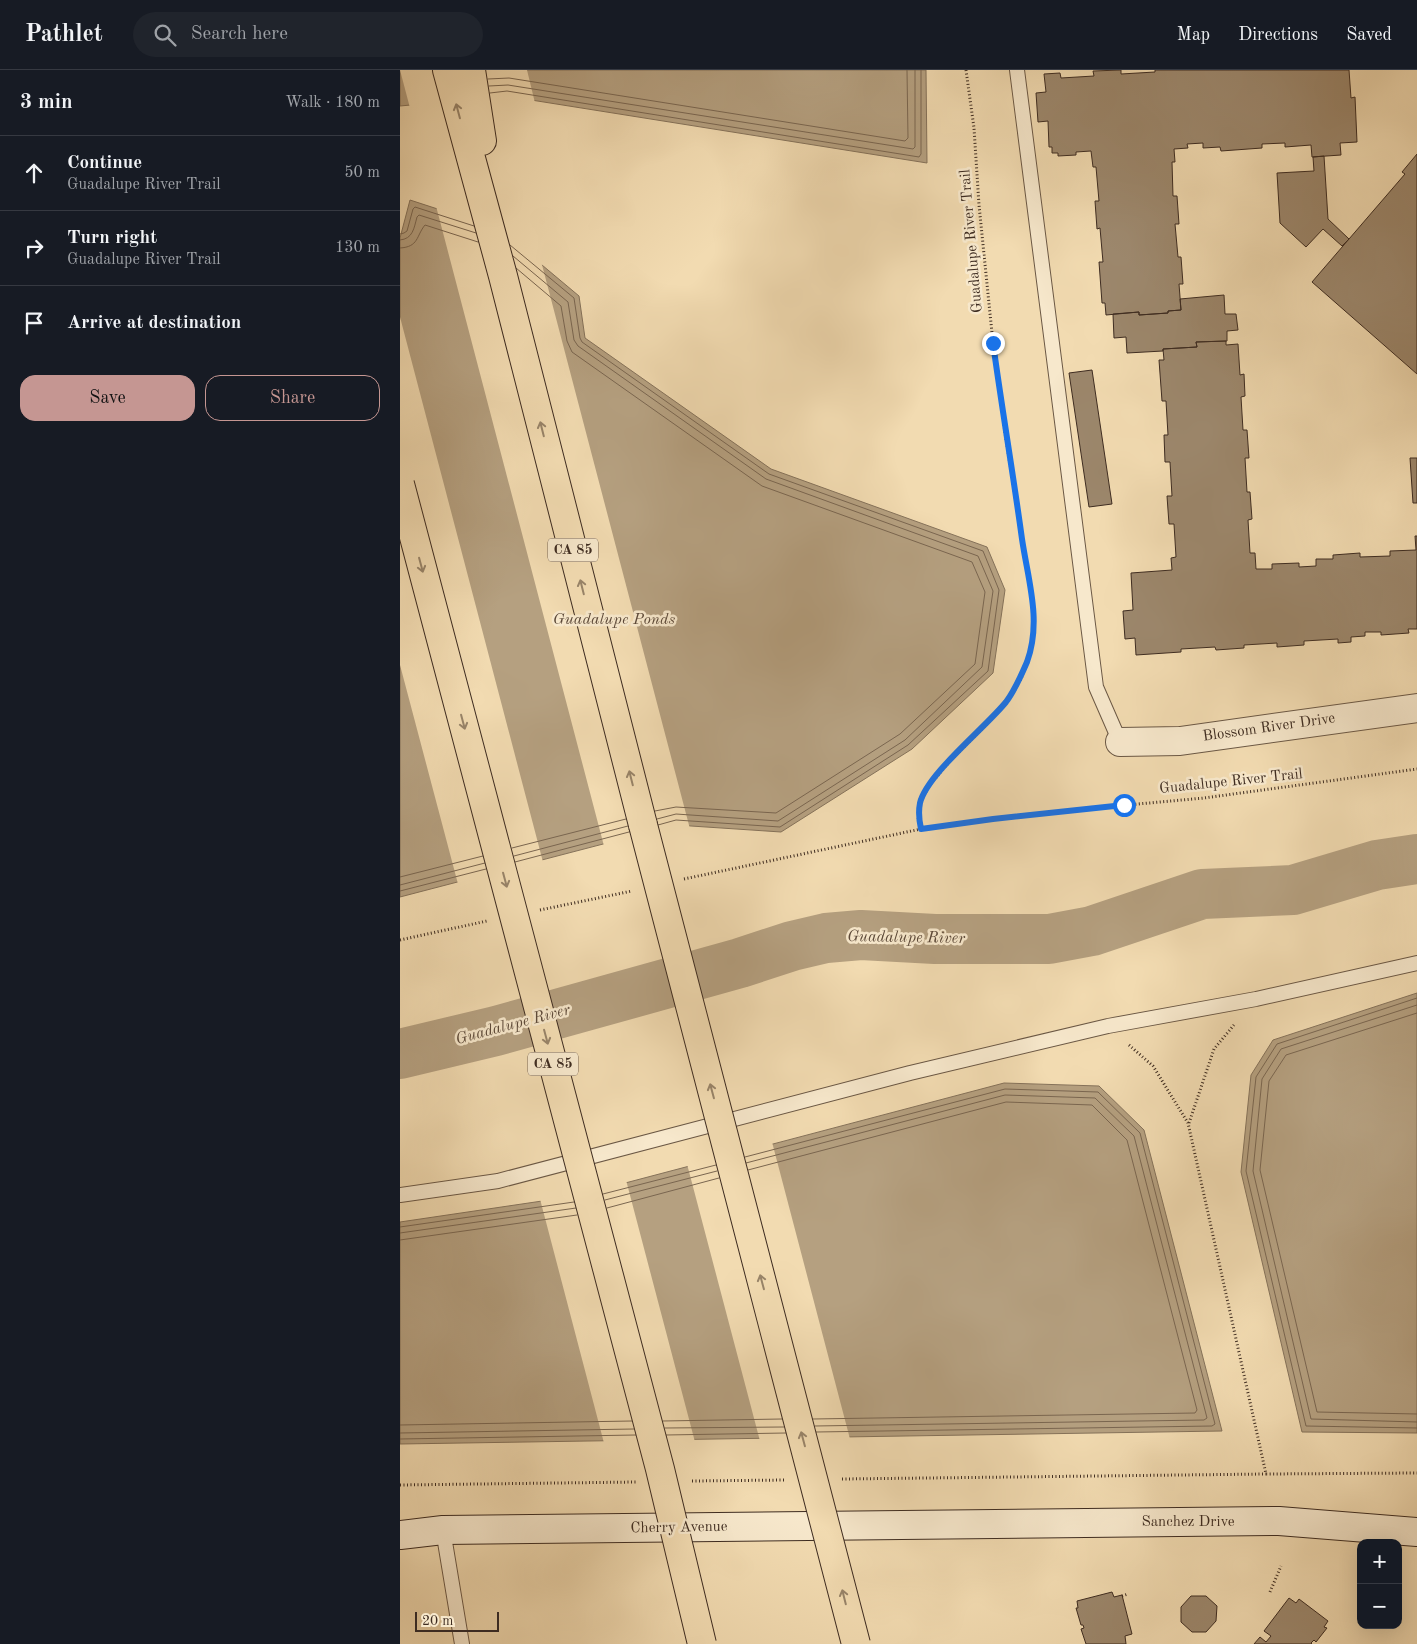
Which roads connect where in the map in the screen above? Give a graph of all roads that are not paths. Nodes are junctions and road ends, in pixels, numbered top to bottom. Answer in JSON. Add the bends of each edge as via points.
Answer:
{"nodes":[{"id":1,"x":448,"y":70,"type":"edge"},
{"id":2,"x":471,"y":70,"type":"edge"},
{"id":3,"x":1017,"y":70,"type":"edge"},
{"id":4,"x":503,"y":276,"type":"junction"},
{"id":5,"x":400,"y":484,"type":"edge"},
{"id":6,"x":1417,"y":708,"type":"edge"},
{"id":7,"x":1120,"y":742,"type":"joint"},
{"id":8,"x":1417,"y":963,"type":"edge"},
{"id":9,"x":400,"y":1195,"type":"edge"},
{"id":10,"x":958,"y":1525,"type":"joint"},
{"id":11,"x":443,"y":1530,"type":"junction"},
{"id":12,"x":1417,"y":1532,"type":"edge"},
{"id":13,"x":400,"y":1534,"type":"edge"},
{"id":14,"x":462,"y":1644,"type":"edge"},
{"id":15,"x":702,"y":1644,"type":"edge"},
{"id":16,"x":856,"y":1644,"type":"edge"}],
"edges":[{"from":4,"to":1,"type":"highway","number":"CA 85","one_way":true},
{"from":2,"to":4,"type":"highway"},
{"from":3,"to":7,"type":"lane","via":[[1096,686]]},
{"from":16,"to":4,"type":"highway","number":"CA 85","one_way":true,"bridge":true},
{"from":5,"to":15,"type":"highway","number":"CA 85","one_way":true,"bridge":true,"via":[[655,1451]]},
{"from":6,"to":7,"type":"street","name":"Blossom River Drive","via":[[1180,741]]},
{"from":8,"to":9,"type":"lane","via":[[1256,999],[1108,1026],[910,1072],[498,1181]]},
{"from":10,"to":11,"type":"street","name":"Cherry Avenue"},
{"from":10,"to":12,"type":"street","name":"Sanchez Drive","via":[[1279,1521]]},
{"from":11,"to":13,"type":"street","name":"Cherry Avenue"},
{"from":11,"to":14,"type":"lane"}]}
